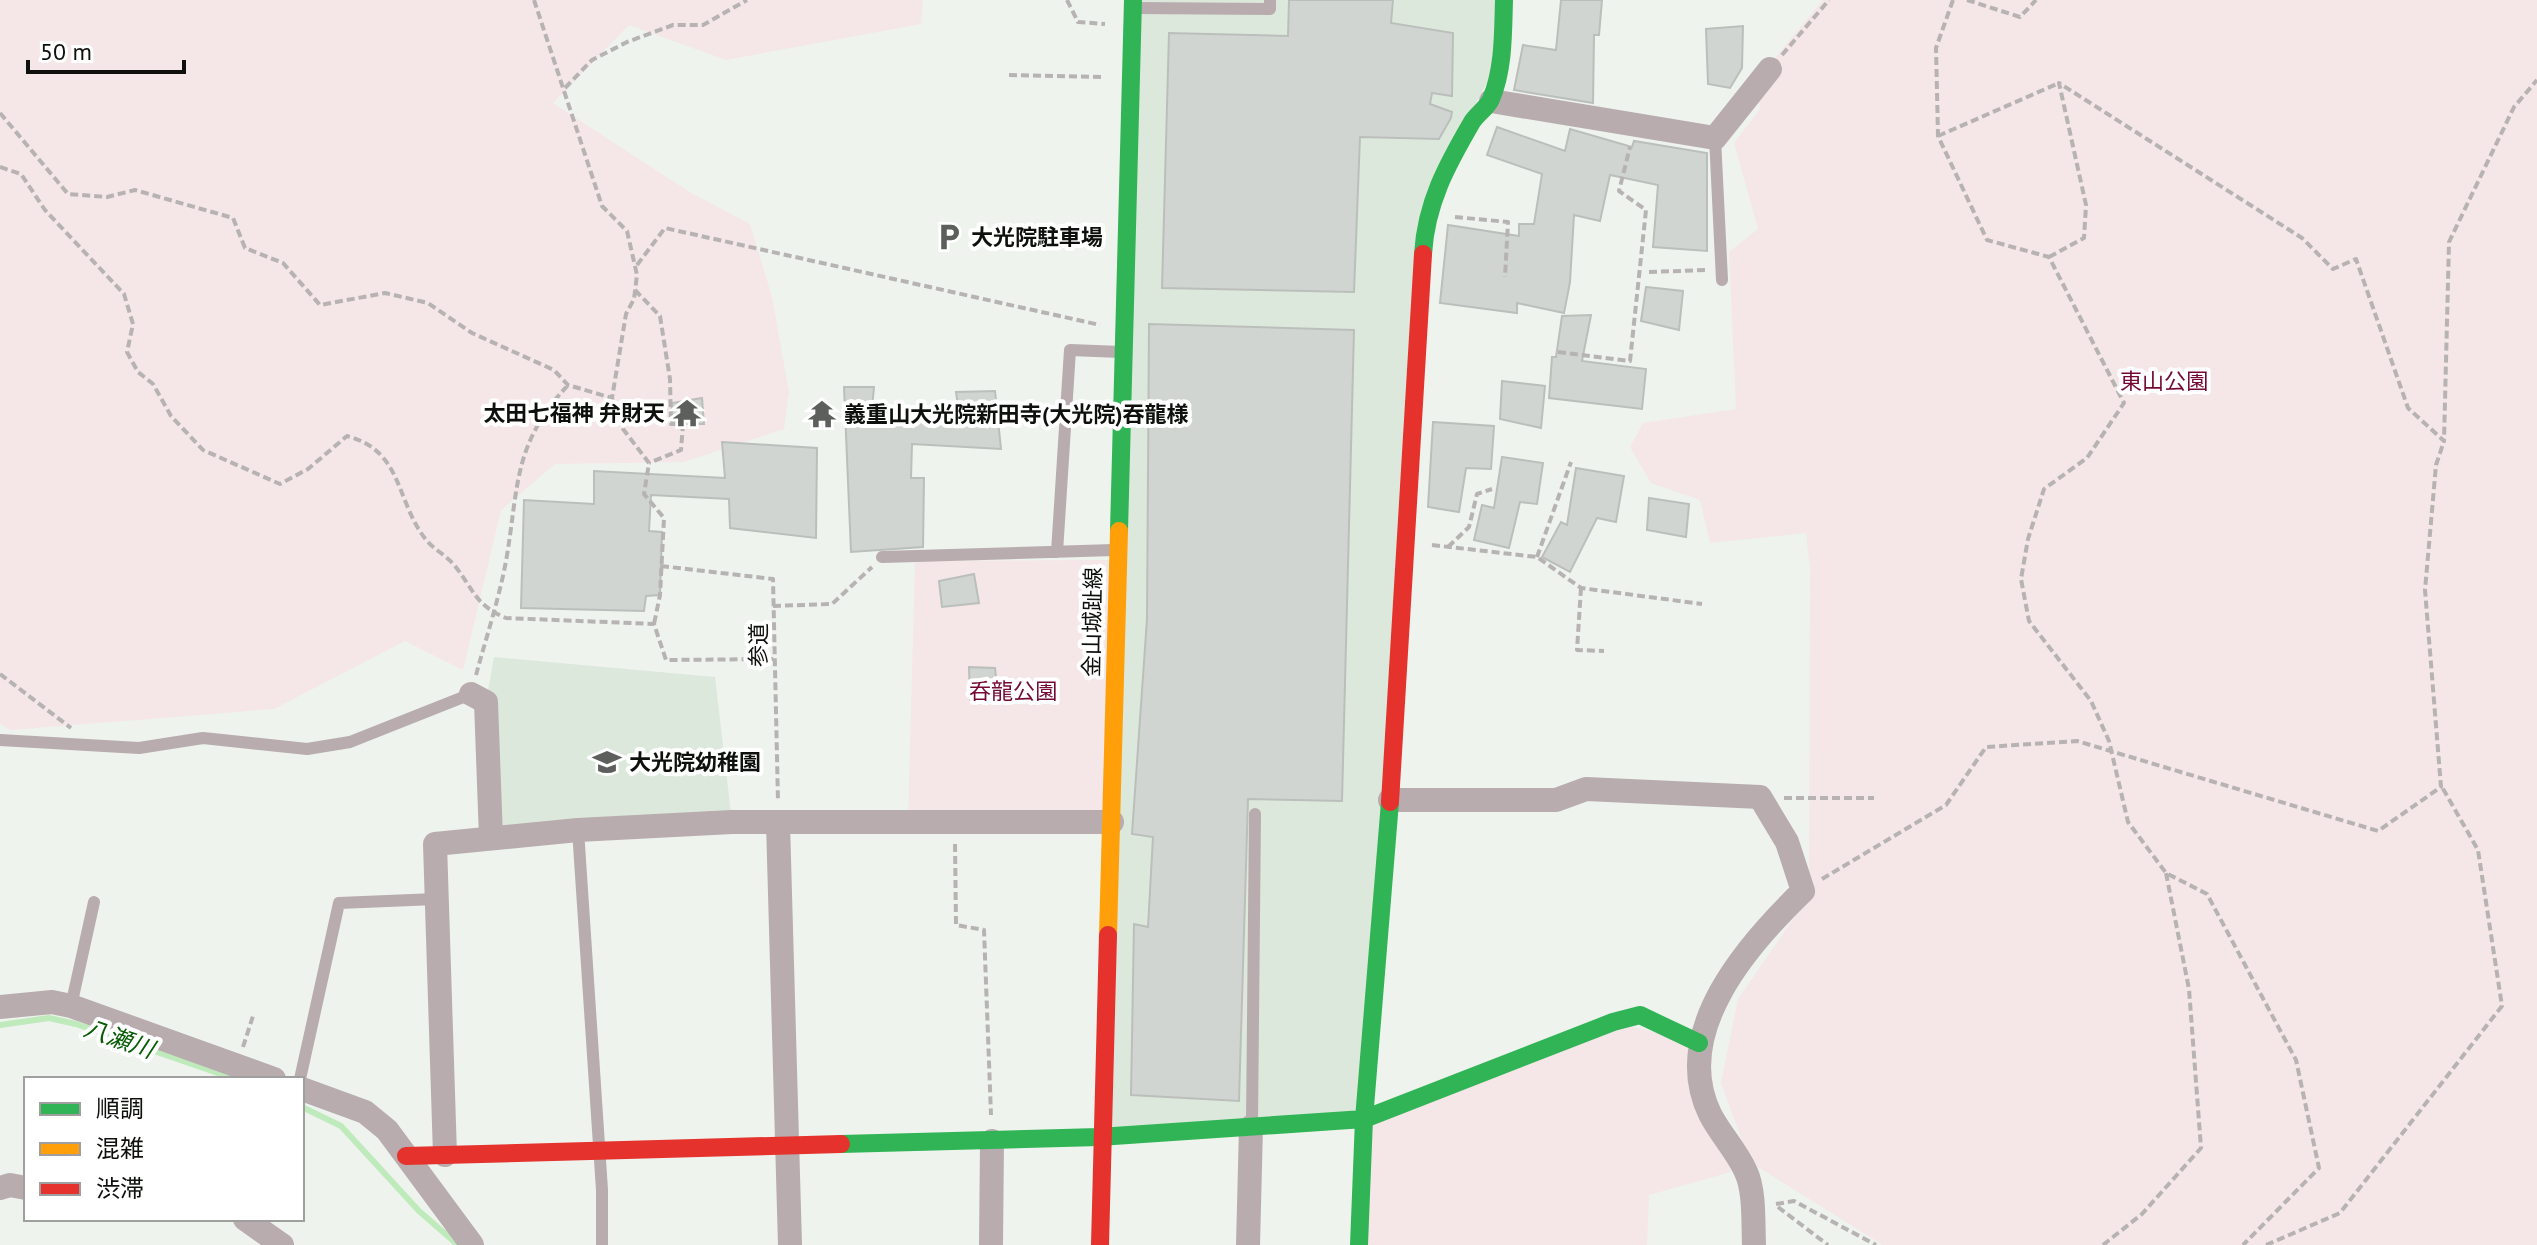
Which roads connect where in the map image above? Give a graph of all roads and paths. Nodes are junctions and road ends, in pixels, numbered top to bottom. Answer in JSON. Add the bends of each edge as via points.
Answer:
{"nodes":[{"id":1,"x":534,"y":0,"type":"edge"},
{"id":2,"x":747,"y":0,"type":"edge"},
{"id":3,"x":1067,"y":0,"type":"edge"},
{"id":4,"x":1270,"y":0,"type":"edge"},
{"id":5,"x":1504,"y":0,"type":"edge"},
{"id":6,"x":1829,"y":0,"type":"edge"},
{"id":7,"x":1953,"y":0,"type":"edge"},
{"id":8,"x":1967,"y":0,"type":"edge"},
{"id":9,"x":2036,"y":0,"type":"edge"},
{"id":10,"x":1133,"y":11,"type":"edge"},
{"id":11,"x":1770,"y":69,"type":"joint"},
{"id":12,"x":1009,"y":75,"type":"dead end"},
{"id":13,"x":1130,"y":77,"type":"junction"},
{"id":14,"x":2537,"y":80,"type":"edge"},
{"id":15,"x":2059,"y":83,"type":"junction"},
{"id":16,"x":565,"y":88,"type":"junction"},
{"id":17,"x":1491,"y":101,"type":"junction"},
{"id":18,"x":0,"y":113,"type":"edge"},
{"id":19,"x":1635,"y":125,"type":"junction"},
{"id":20,"x":1938,"y":136,"type":"junction"},
{"id":21,"x":1715,"y":138,"type":"junction"},
{"id":22,"x":0,"y":167,"type":"edge"},
{"id":23,"x":1429,"y":214,"type":"junction"},
{"id":24,"x":2049,"y":257,"type":"junction"},
{"id":25,"x":636,"y":266,"type":"junction"},
{"id":26,"x":1649,"y":272,"type":"dead end"},
{"id":27,"x":1722,"y":275,"type":"joint"},
{"id":28,"x":1505,"y":277,"type":"dead end"},
{"id":29,"x":635,"y":290,"type":"junction"},
{"id":30,"x":1122,"y":329,"type":"junction"},
{"id":31,"x":1121,"y":352,"type":"junction"},
{"id":32,"x":1558,"y":352,"type":"dead end"},
{"id":33,"x":568,"y":385,"type":"junction"},
{"id":34,"x":612,"y":398,"type":"junction"},
{"id":35,"x":2444,"y":441,"type":"junction"},
{"id":36,"x":1571,"y":462,"type":"dead end"},
{"id":37,"x":649,"y":463,"type":"junction"},
{"id":38,"x":1492,"y":489,"type":"dead end"},
{"id":39,"x":1406,"y":542,"type":"junction"},
{"id":40,"x":1448,"y":547,"type":"junction"},
{"id":41,"x":1118,"y":550,"type":"junction"},
{"id":42,"x":1057,"y":552,"type":"junction"},
{"id":43,"x":882,"y":557,"type":"joint"},
{"id":44,"x":1537,"y":557,"type":"junction"},
{"id":45,"x":661,"y":566,"type":"junction"},
{"id":46,"x":1581,"y":588,"type":"junction"},
{"id":47,"x":1702,"y":604,"type":"dead end"},
{"id":48,"x":773,"y":606,"type":"junction"},
{"id":49,"x":493,"y":612,"type":"junction"},
{"id":50,"x":654,"y":624,"type":"junction"},
{"id":51,"x":1604,"y":651,"type":"dead end"},
{"id":52,"x":773,"y":659,"type":"junction"},
{"id":53,"x":0,"y":674,"type":"edge"},
{"id":54,"x":471,"y":694,"type":"junction"},
{"id":55,"x":0,"y":740,"type":"edge"},
{"id":56,"x":95,"y":746,"type":"junction"},
{"id":57,"x":2111,"y":754,"type":"junction"},
{"id":58,"x":2441,"y":787,"type":"junction"},
{"id":59,"x":1760,"y":797,"type":"junction"},
{"id":60,"x":1874,"y":798,"type":"dead end"},
{"id":61,"x":1390,"y":800,"type":"junction"},
{"id":62,"x":1255,"y":814,"type":"dead end"},
{"id":63,"x":954,"y":821,"type":"junction"},
{"id":64,"x":1112,"y":822,"type":"junction"},
{"id":65,"x":778,"y":823,"type":"junction"},
{"id":66,"x":578,"y":830,"type":"junction"},
{"id":67,"x":491,"y":838,"type":"junction"},
{"id":68,"x":2166,"y":873,"type":"junction"},
{"id":69,"x":1803,"y":891,"type":"junction"},
{"id":70,"x":436,"y":899,"type":"junction"},
{"id":71,"x":94,"y":902,"type":"dead end"},
{"id":72,"x":71,"y":1006,"type":"junction"},
{"id":73,"x":0,"y":1007,"type":"edge"},
{"id":74,"x":253,"y":1016,"type":"dead end"},
{"id":75,"x":1699,"y":1043,"type":"junction"},
{"id":76,"x":237,"y":1065,"type":"junction"},
{"id":77,"x":269,"y":1077,"type":"edge"},
{"id":78,"x":300,"y":1077,"type":"edge"},
{"id":79,"x":304,"y":1090,"type":"edge"},
{"id":80,"x":1364,"y":1119,"type":"junction"},
{"id":81,"x":1251,"y":1127,"type":"junction"},
{"id":82,"x":1103,"y":1137,"type":"junction"},
{"id":83,"x":992,"y":1141,"type":"junction"},
{"id":84,"x":786,"y":1146,"type":"junction"},
{"id":85,"x":599,"y":1152,"type":"junction"},
{"id":86,"x":445,"y":1155,"type":"junction"},
{"id":87,"x":406,"y":1156,"type":"junction"},
{"id":88,"x":1748,"y":1174,"type":"junction"},
{"id":89,"x":0,"y":1188,"type":"edge"},
{"id":90,"x":24,"y":1188,"type":"edge"},
{"id":91,"x":1778,"y":1207,"type":"junction"},
{"id":92,"x":247,"y":1221,"type":"edge"},
{"id":93,"x":274,"y":1243,"type":"edge"},
{"id":94,"x":472,"y":1245,"type":"edge"},
{"id":95,"x":602,"y":1245,"type":"edge"},
{"id":96,"x":790,"y":1245,"type":"edge"},
{"id":97,"x":991,"y":1245,"type":"edge"},
{"id":98,"x":1100,"y":1245,"type":"edge"},
{"id":99,"x":1248,"y":1245,"type":"edge"},
{"id":100,"x":1359,"y":1245,"type":"edge"},
{"id":101,"x":1754,"y":1245,"type":"edge"},
{"id":102,"x":1828,"y":1245,"type":"edge"},
{"id":103,"x":1876,"y":1245,"type":"edge"},
{"id":104,"x":2103,"y":1245,"type":"edge"},
{"id":105,"x":2243,"y":1245,"type":"edge"},
{"id":106,"x":2266,"y":1245,"type":"edge"}],
"edges":[{"from":1,"to":16,"type":"path"},
{"from":2,"to":16,"type":"path","via":[[703,25],[673,25],[627,42],[592,60]]},
{"from":3,"to":10,"type":"path","via":[[1078,22]]},
{"from":4,"to":10,"type":"lane","via":[[1270,9]]},
{"from":5,"to":17,"type":"street","via":[[1503,42]]},
{"from":6,"to":11,"type":"path"},
{"from":7,"to":20,"type":"path","via":[[1936,48]]},
{"from":8,"to":9,"type":"path","via":[[2020,17]]},
{"from":10,"to":13,"type":"street","name":"金山城趾線"},
{"from":11,"to":21,"type":"street"},
{"from":12,"to":13,"type":"path"},
{"from":13,"to":30,"type":"street","name":"金山城趾線"},
{"from":14,"to":35,"type":"path","via":[[2514,107],[2449,242]]},
{"from":15,"to":20,"type":"path"},
{"from":15,"to":24,"type":"path","via":[[2086,205],[2084,238]]},
{"from":15,"to":35,"type":"path","via":[[2302,238],[2333,269],[2356,259],[2408,408]]},
{"from":16,"to":25,"type":"path","via":[[602,206],[627,231]]},
{"from":17,"to":19,"type":"street"},
{"from":17,"to":23,"type":"street","via":[[1477,114],[1438,180]]},
{"from":18,"to":33,"type":"path","via":[[68,194],[107,197],[135,190],[233,218],[245,248],[283,263],[320,305],[385,293],[428,303],[472,333],[554,370]]},
{"from":19,"to":21,"type":"street"},
{"from":19,"to":32,"type":"path","via":[[1619,191],[1646,210],[1630,361]]},
{"from":20,"to":24,"type":"path","via":[[1987,240]]},
{"from":21,"to":27,"type":"lane"},
{"from":22,"to":49,"type":"path","via":[[21,174],[45,210],[124,294],[133,324],[127,352],[171,416],[203,450],[280,484],[308,469],[347,436],[368,441],[392,465],[427,541],[454,564],[485,609]]},
{"from":23,"to":28,"type":"path","via":[[1508,222]]},
{"from":23,"to":39,"type":"street"},
{"from":24,"to":57,"type":"path","via":[[2124,403],[2087,458],[2044,489],[2021,579],[2029,621],[2091,701]]},
{"from":25,"to":29,"type":"path"},
{"from":25,"to":30,"type":"path","via":[[665,228]]},
{"from":26,"to":27,"type":"path"},
{"from":29,"to":34,"type":"path"},
{"from":29,"to":37,"type":"path","via":[[660,316],[671,424],[683,424],[681,450]]},
{"from":30,"to":31,"type":"street","name":"金山城趾線"},
{"from":31,"to":41,"type":"street","name":"金山城趾線"},
{"from":31,"to":42,"type":"lane","via":[[1070,350]]},
{"from":33,"to":34,"type":"path"},
{"from":33,"to":49,"type":"path","via":[[543,412],[518,469],[506,563]]},
{"from":34,"to":37,"type":"path","via":[[623,429]]},
{"from":35,"to":58,"type":"path","via":[[2436,465],[2425,590]]},
{"from":36,"to":44,"type":"path"},
{"from":37,"to":45,"type":"path","via":[[644,494],[664,518]]},
{"from":38,"to":40,"type":"path","via":[[1477,494],[1469,527]]},
{"from":39,"to":40,"type":"path"},
{"from":39,"to":61,"type":"street"},
{"from":40,"to":44,"type":"path"},
{"from":41,"to":42,"type":"lane"},
{"from":41,"to":64,"type":"street","name":"金山城趾線"},
{"from":42,"to":43,"type":"lane"},
{"from":43,"to":48,"type":"path","via":[[832,604]]},
{"from":44,"to":46,"type":"path"},
{"from":45,"to":48,"type":"path","name":"参道","via":[[773,579]]},
{"from":45,"to":50,"type":"path"},
{"from":46,"to":47,"type":"path"},
{"from":46,"to":51,"type":"path","via":[[1577,650]]},
{"from":48,"to":52,"type":"path","name":"参道"},
{"from":49,"to":50,"type":"path","via":[[506,618]]},
{"from":49,"to":54,"type":"path"},
{"from":50,"to":52,"type":"path","via":[[666,660]]},
{"from":52,"to":65,"type":"path","name":"参道"},
{"from":53,"to":56,"type":"path"},
{"from":54,"to":56,"type":"lane","via":[[350,742],[307,749],[203,738],[139,748]]},
{"from":54,"to":67,"type":"street","via":[[486,702]]},
{"from":55,"to":56,"type":"lane"},
{"from":57,"to":58,"type":"path","via":[[2378,831]]},
{"from":57,"to":68,"type":"path","via":[[2128,822]]},
{"from":57,"to":69,"type":"path","via":[[2077,741],[1986,747],[1946,805]]},
{"from":58,"to":106,"type":"path","via":[[2478,850],[2502,1006],[2340,1213]]},
{"from":59,"to":60,"type":"path"},
{"from":59,"to":61,"type":"street","via":[[1586,789],[1556,800]]},
{"from":59,"to":69,"type":"street","via":[[1787,842]]},
{"from":61,"to":80,"type":"street"},
{"from":62,"to":81,"type":"lane"},
{"from":63,"to":64,"type":"street"},
{"from":63,"to":65,"type":"street"},
{"from":63,"to":83,"type":"path","via":[[956,925],[984,930]]},
{"from":64,"to":82,"type":"street","name":"金山城趾線"},
{"from":65,"to":66,"type":"street"},
{"from":65,"to":84,"type":"street"},
{"from":66,"to":67,"type":"street"},
{"from":66,"to":85,"type":"lane"},
{"from":67,"to":70,"type":"street","via":[[435,844]]},
{"from":68,"to":104,"type":"path","via":[[2189,989],[2201,1148],[2142,1214]]},
{"from":68,"to":105,"type":"path","via":[[2207,894],[2296,1060],[2316,1144],[2319,1168]]},
{"from":69,"to":75,"type":"street","via":[[1742,957]]},
{"from":70,"to":78,"type":"lane","via":[[339,903]]},
{"from":70,"to":86,"type":"street"},
{"from":71,"to":72,"type":"lane"},
{"from":72,"to":73,"type":"street","via":[[52,1002]]},
{"from":72,"to":76,"type":"street"},
{"from":74,"to":76,"type":"path"},
{"from":75,"to":80,"type":"street","via":[[1640,1015]]},
{"from":75,"to":88,"type":"street","via":[[1709,1112]]},
{"from":76,"to":77,"type":"street"},
{"from":79,"to":87,"type":"street","via":[[365,1112]]},
{"from":80,"to":81,"type":"street"},
{"from":80,"to":100,"type":"street"},
{"from":81,"to":82,"type":"street"},
{"from":81,"to":99,"type":"street"},
{"from":82,"to":83,"type":"street"},
{"from":82,"to":98,"type":"street","name":"金山城趾線"},
{"from":83,"to":84,"type":"street"},
{"from":83,"to":97,"type":"street"},
{"from":84,"to":85,"type":"street"},
{"from":84,"to":96,"type":"street"},
{"from":85,"to":86,"type":"street"},
{"from":85,"to":95,"type":"lane"},
{"from":86,"to":87,"type":"street"},
{"from":87,"to":94,"type":"street"},
{"from":88,"to":91,"type":"path"},
{"from":88,"to":101,"type":"street"},
{"from":89,"to":90,"type":"street"},
{"from":91,"to":102,"type":"path"},
{"from":91,"to":103,"type":"path","via":[[1794,1201]]},
{"from":92,"to":93,"type":"street"}]}
